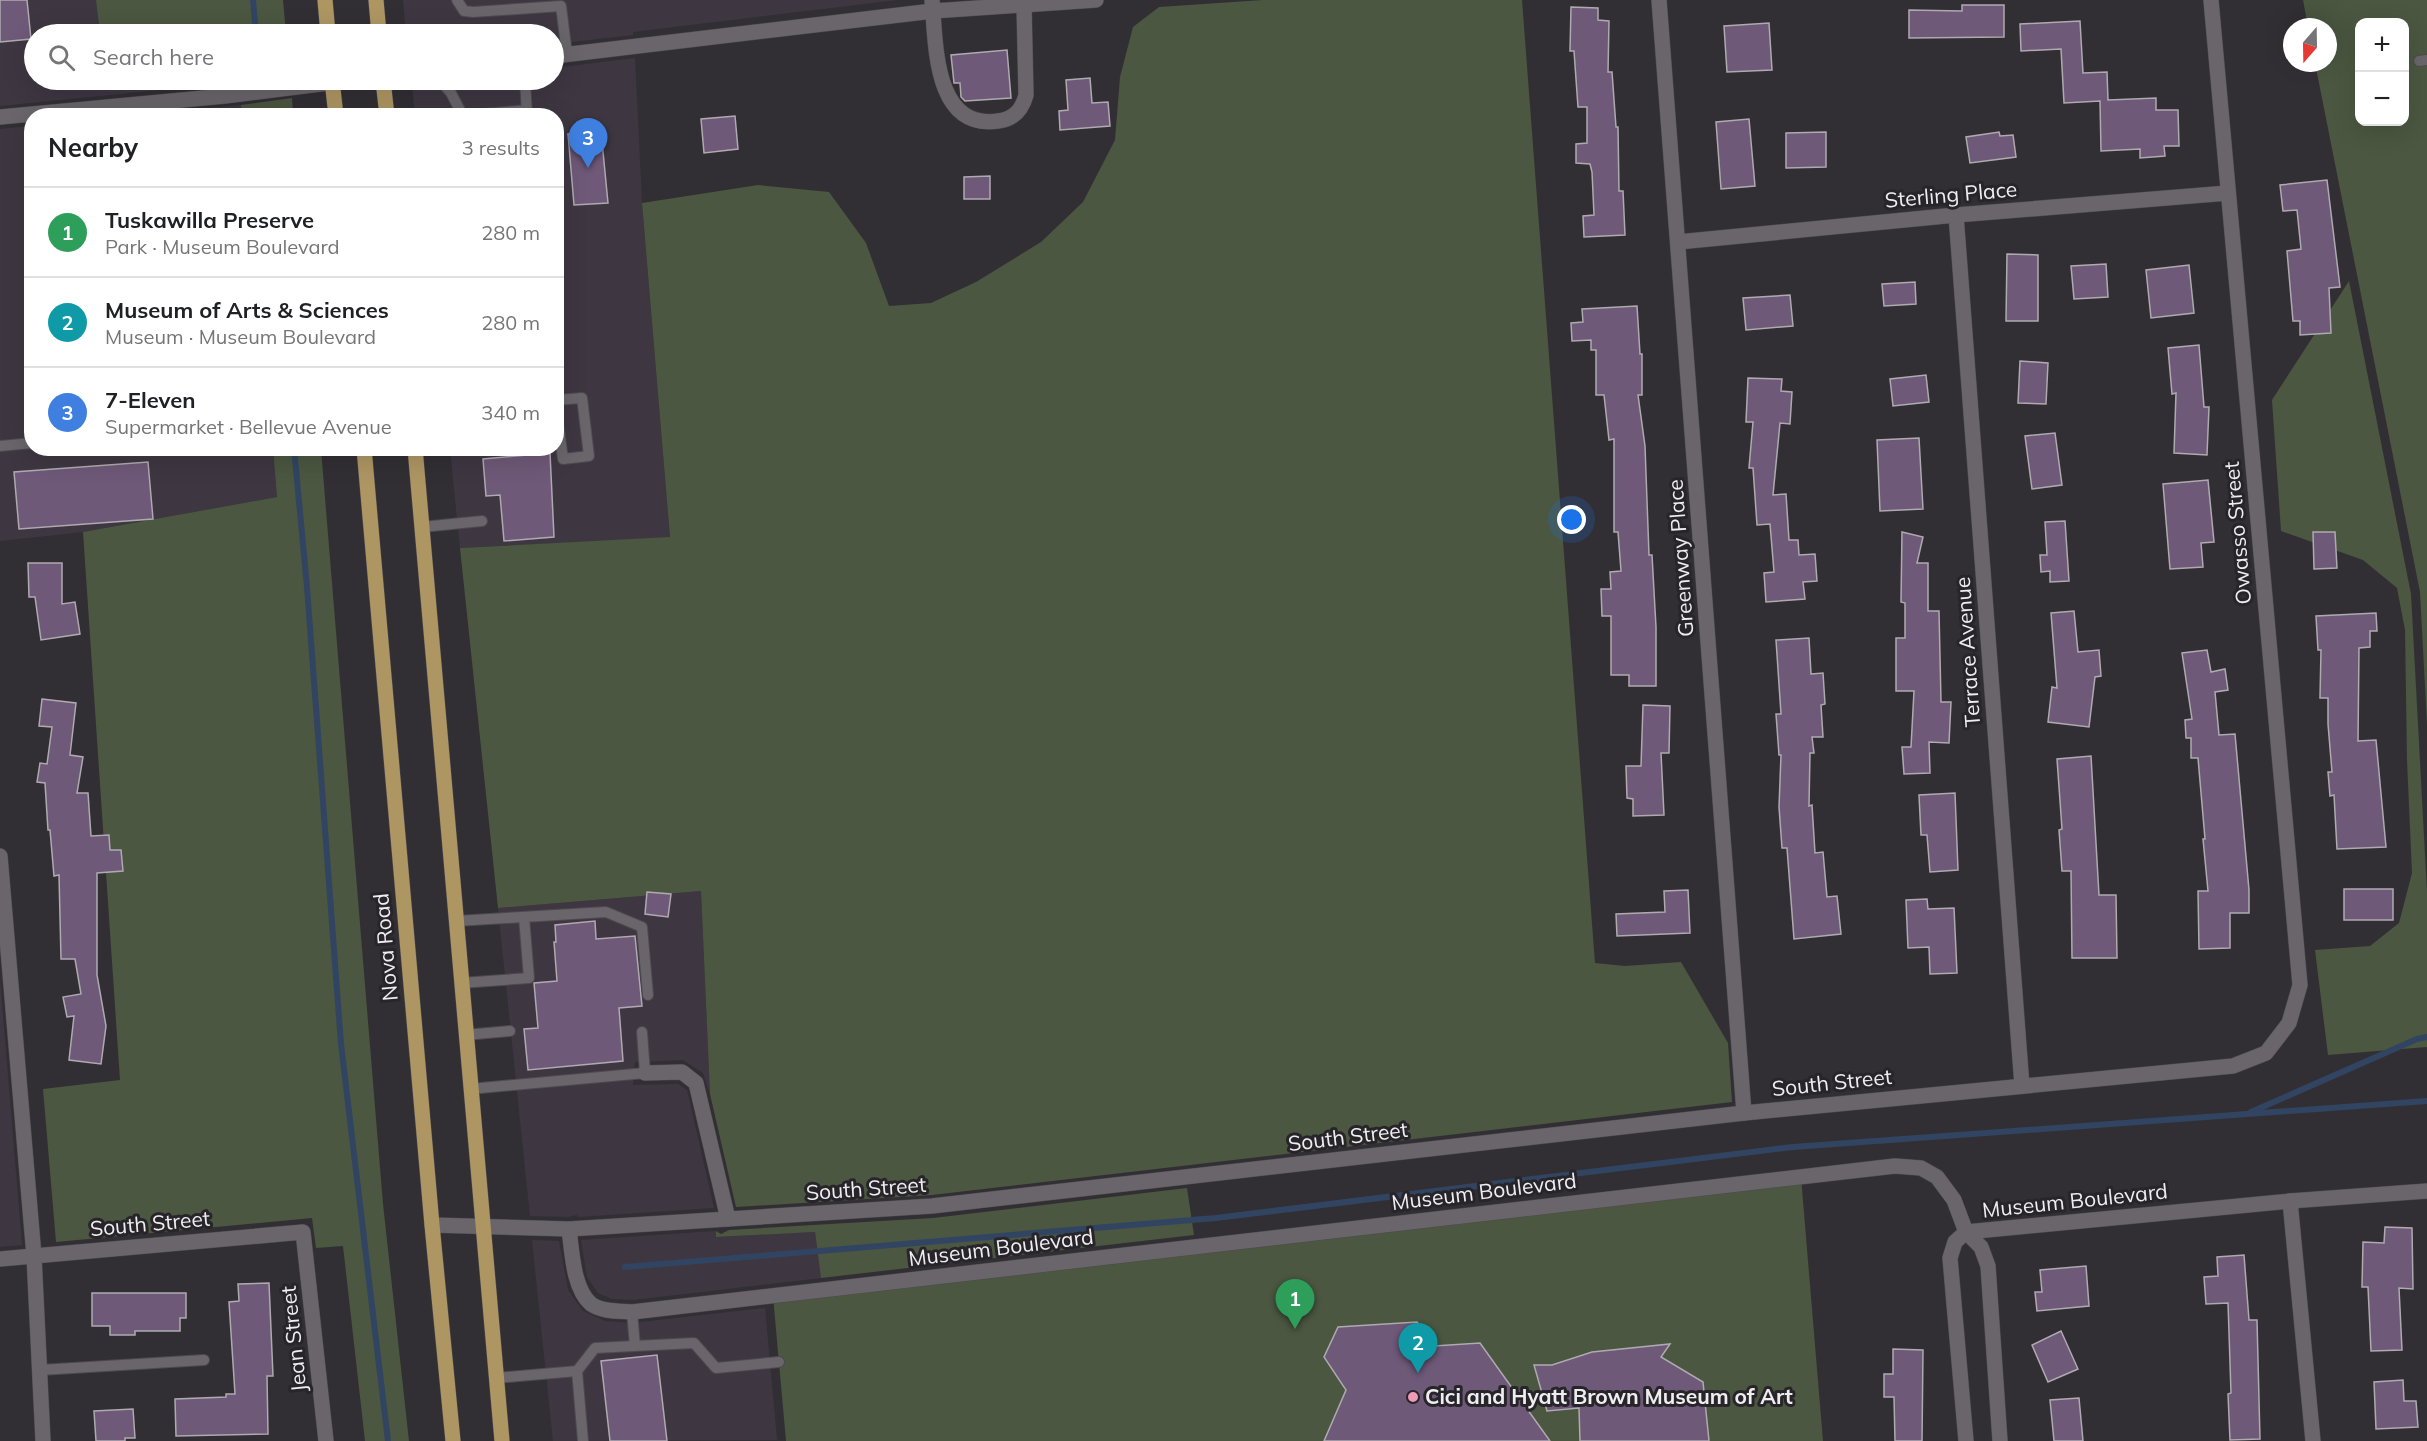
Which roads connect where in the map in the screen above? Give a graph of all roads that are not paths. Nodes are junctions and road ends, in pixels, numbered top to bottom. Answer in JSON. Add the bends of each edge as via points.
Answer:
{"nodes":[{"id":1,"x":325,"y":0,"type":"edge"},
{"id":2,"x":376,"y":0,"type":"edge"},
{"id":3,"x":457,"y":0,"type":"edge"},
{"id":4,"x":1096,"y":0,"type":"edge"},
{"id":5,"x":1659,"y":0,"type":"edge"},
{"id":6,"x":2211,"y":0,"type":"edge"},
{"id":7,"x":932,"y":5,"type":"edge"},
{"id":8,"x":1024,"y":5,"type":"junction"},
{"id":9,"x":327,"y":24,"type":"edge"},
{"id":10,"x":378,"y":24,"type":"edge"},
{"id":11,"x":561,"y":24,"type":"edge"},
{"id":12,"x":564,"y":54,"type":"edge"},
{"id":13,"x":265,"y":90,"type":"edge"},
{"id":14,"x":333,"y":90,"type":"edge"},
{"id":15,"x":384,"y":90,"type":"edge"},
{"id":16,"x":448,"y":90,"type":"edge"},
{"id":17,"x":526,"y":90,"type":"edge"},
{"id":18,"x":96,"y":108,"type":"edge"},
{"id":19,"x":335,"y":108,"type":"edge"},
{"id":20,"x":386,"y":108,"type":"edge"},
{"id":21,"x":459,"y":108,"type":"edge"},
{"id":22,"x":527,"y":108,"type":"edge"},
{"id":23,"x":24,"y":115,"type":"edge"},
{"id":24,"x":0,"y":117,"type":"edge"},
{"id":25,"x":2228,"y":193,"type":"junction"},
{"id":26,"x":1956,"y":215,"type":"junction"},
{"id":27,"x":1678,"y":242,"type":"junction"},
{"id":28,"x":564,"y":399,"type":"edge"},
{"id":29,"x":24,"y":444,"type":"edge"},
{"id":30,"x":0,"y":446,"type":"edge"},
{"id":31,"x":365,"y":456,"type":"edge"},
{"id":32,"x":416,"y":456,"type":"edge"},
{"id":33,"x":563,"y":456,"type":"edge"},
{"id":34,"x":482,"y":520,"type":"dead end"},
{"id":35,"x":422,"y":527,"type":"junction"},
{"id":36,"x":0,"y":856,"type":"edge"},
{"id":37,"x":524,"y":917,"type":"junction"},
{"id":38,"x":456,"y":921,"type":"junction"},
{"id":39,"x":461,"y":983,"type":"junction"},
{"id":40,"x":648,"y":995,"type":"dead end"},
{"id":41,"x":510,"y":1031,"type":"dead end"},
{"id":42,"x":642,"y":1032,"type":"dead end"},
{"id":43,"x":465,"y":1035,"type":"junction"},
{"id":44,"x":2266,"y":1053,"type":"joint"},
{"id":45,"x":645,"y":1073,"type":"junction"},
{"id":46,"x":2022,"y":1086,"type":"junction"},
{"id":47,"x":470,"y":1089,"type":"junction"},
{"id":48,"x":1744,"y":1113,"type":"junction"},
{"id":49,"x":2427,"y":1191,"type":"edge"},
{"id":50,"x":2290,"y":1201,"type":"junction"},
{"id":51,"x":728,"y":1219,"type":"junction"},
{"id":52,"x":432,"y":1225,"type":"junction"},
{"id":53,"x":482,"y":1226,"type":"junction"},
{"id":54,"x":569,"y":1229,"type":"junction"},
{"id":55,"x":303,"y":1232,"type":"joint"},
{"id":56,"x":1966,"y":1232,"type":"junction"},
{"id":57,"x":34,"y":1256,"type":"junction"},
{"id":58,"x":0,"y":1259,"type":"edge"},
{"id":59,"x":632,"y":1312,"type":"junction"},
{"id":60,"x":635,"y":1346,"type":"junction"},
{"id":61,"x":204,"y":1360,"type":"dead end"},
{"id":62,"x":779,"y":1362,"type":"dead end"},
{"id":63,"x":40,"y":1370,"type":"junction"},
{"id":64,"x":577,"y":1371,"type":"junction"},
{"id":65,"x":496,"y":1378,"type":"junction"},
{"id":66,"x":43,"y":1441,"type":"edge"},
{"id":67,"x":326,"y":1441,"type":"edge"},
{"id":68,"x":453,"y":1441,"type":"edge"},
{"id":69,"x":502,"y":1441,"type":"edge"},
{"id":70,"x":583,"y":1441,"type":"edge"},
{"id":71,"x":1966,"y":1441,"type":"edge"},
{"id":72,"x":2000,"y":1441,"type":"edge"},
{"id":73,"x":2313,"y":1441,"type":"edge"}],
"edges":[{"from":1,"to":9,"type":"main road"},
{"from":2,"to":10,"type":"main road"},
{"from":3,"to":11,"type":"lane","via":[[464,10],[473,12],[561,6]]},
{"from":4,"to":8,"type":"street"},
{"from":5,"to":27,"type":"street","name":"Greenway Place"},
{"from":6,"to":25,"type":"street","name":"Owasso Street"},
{"from":7,"to":8,"type":"street"},
{"from":7,"to":8,"type":"street","via":[[940,79],[948,97],[975,120],[989,122],[1009,119],[1023,107]]},
{"from":7,"to":12,"type":"street"},
{"from":13,"to":18,"type":"street"},
{"from":14,"to":19,"type":"main road"},
{"from":15,"to":20,"type":"main road"},
{"from":16,"to":21,"type":"lane"},
{"from":17,"to":22,"type":"lane"},
{"from":23,"to":24,"type":"street"},
{"from":25,"to":26,"type":"street","name":"Sterling Place"},
{"from":25,"to":44,"type":"street","name":"Owasso Street","via":[[2300,985],[2289,1023]]},
{"from":26,"to":27,"type":"street","name":"Sterling Place"},
{"from":26,"to":46,"type":"street","name":"Terrace Avenue"},
{"from":27,"to":48,"type":"street","name":"Greenway Place"},
{"from":28,"to":33,"type":"lane","via":[[582,398],[589,456]]},
{"from":29,"to":30,"type":"lane"},
{"from":31,"to":52,"type":"main road","name":"Nova Road"},
{"from":32,"to":35,"type":"main road"},
{"from":34,"to":35,"type":"lane"},
{"from":35,"to":38,"type":"main road"},
{"from":36,"to":57,"type":"street"},
{"from":37,"to":38,"type":"lane"},
{"from":37,"to":39,"type":"lane","via":[[529,978]]},
{"from":37,"to":40,"type":"lane","via":[[606,912],[642,927]]},
{"from":38,"to":39,"type":"main road"},
{"from":39,"to":43,"type":"main road"},
{"from":41,"to":43,"type":"lane"},
{"from":42,"to":45,"type":"lane"},
{"from":43,"to":47,"type":"main road"},
{"from":44,"to":46,"type":"street","name":"South Street","via":[[2233,1066]]},
{"from":45,"to":47,"type":"lane"},
{"from":45,"to":51,"type":"street","via":[[682,1072],[696,1083]]},
{"from":46,"to":48,"type":"street","name":"South Street"},
{"from":47,"to":53,"type":"main road"},
{"from":48,"to":51,"type":"street","name":"South Street","via":[[932,1206]]},
{"from":49,"to":50,"type":"street","name":"Museum Boulevard"},
{"from":50,"to":56,"type":"street","name":"Museum Boulevard"},
{"from":50,"to":73,"type":"street"},
{"from":51,"to":54,"type":"street","name":"South Street"},
{"from":52,"to":53,"type":"street","name":"South Street"},
{"from":52,"to":68,"type":"main road","name":"Nova Road"},
{"from":53,"to":54,"type":"street","name":"South Street"},
{"from":53,"to":65,"type":"main road"},
{"from":54,"to":59,"type":"street","name":"Museum Boulevard","via":[[577,1282],[591,1304]]},
{"from":55,"to":57,"type":"street","name":"South Street"},
{"from":55,"to":67,"type":"street","name":"Jean Street"},
{"from":56,"to":59,"type":"street","name":"Museum Boulevard","via":[[1953,1200],[1937,1177],[1920,1168],[1894,1166]]},
{"from":56,"to":71,"type":"street","via":[[1955,1242],[1950,1258]]},
{"from":56,"to":72,"type":"street","via":[[1981,1247],[1988,1266]]},
{"from":57,"to":58,"type":"street","name":"South Street"},
{"from":57,"to":63,"type":"street"},
{"from":59,"to":60,"type":"lane"},
{"from":60,"to":62,"type":"lane","via":[[694,1342],[716,1368]]},
{"from":60,"to":64,"type":"lane","via":[[595,1348]]},
{"from":61,"to":63,"type":"lane"},
{"from":63,"to":66,"type":"street"},
{"from":64,"to":65,"type":"lane"},
{"from":64,"to":70,"type":"lane"},
{"from":65,"to":69,"type":"main road"}]}
